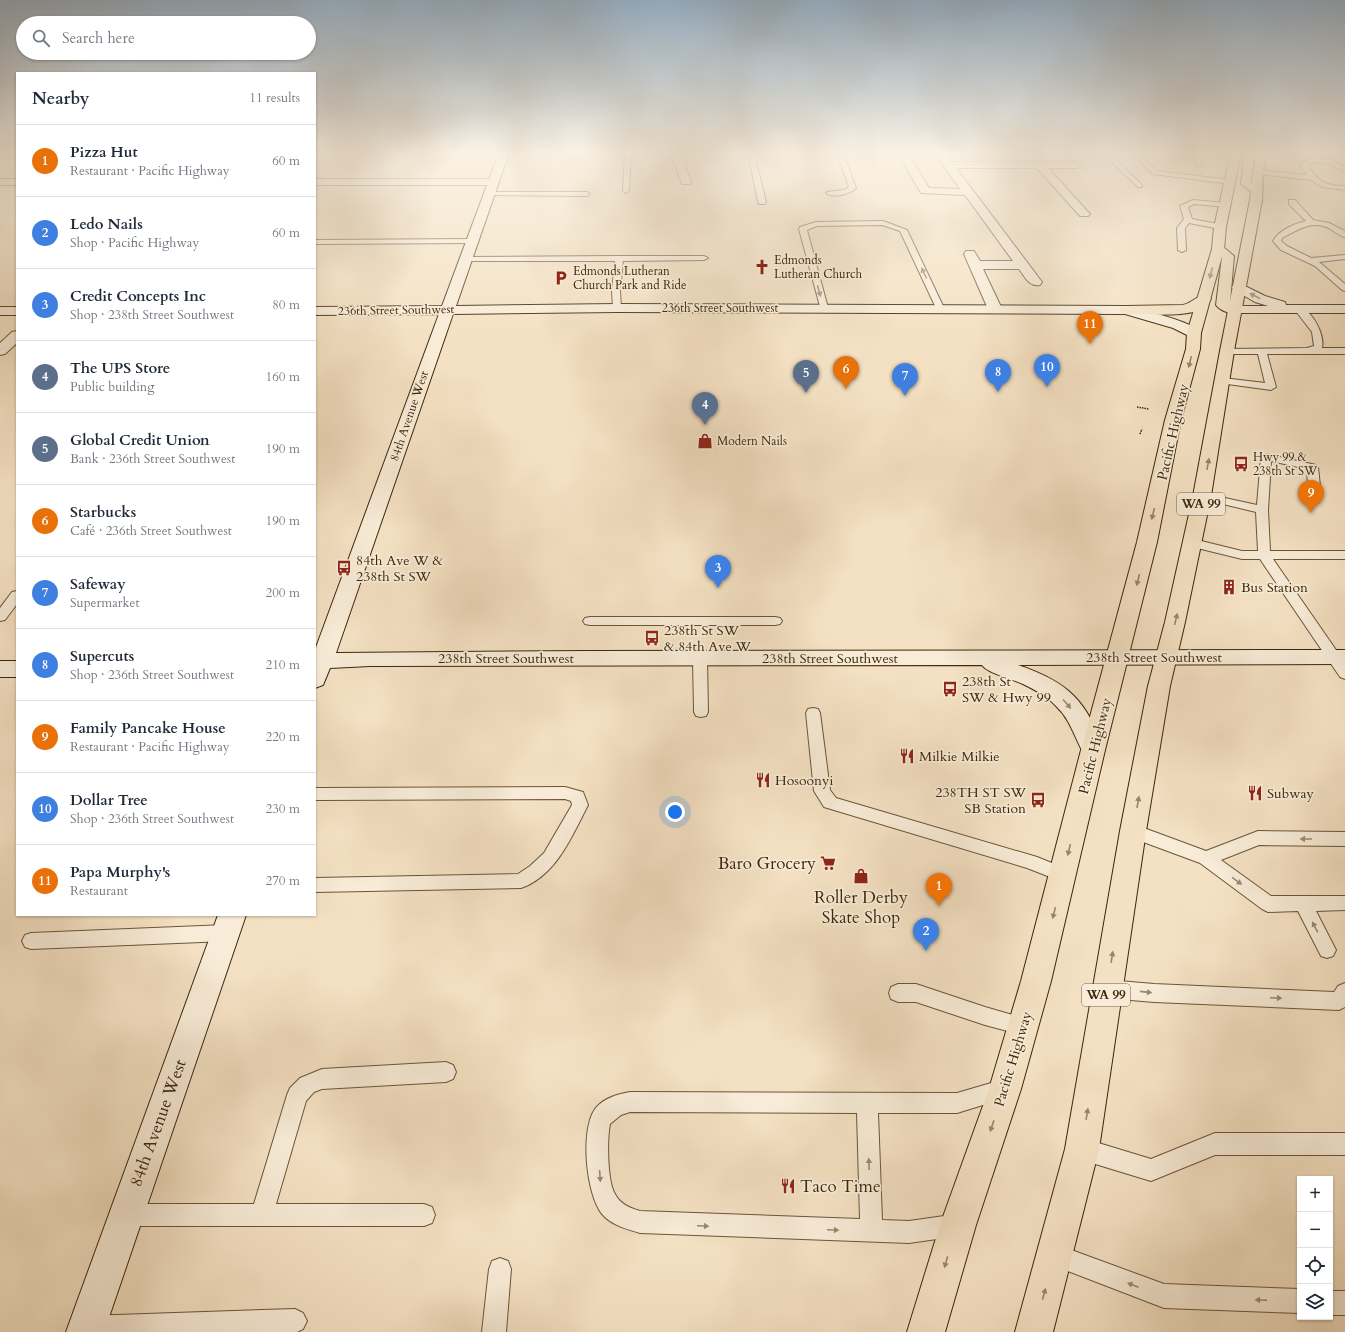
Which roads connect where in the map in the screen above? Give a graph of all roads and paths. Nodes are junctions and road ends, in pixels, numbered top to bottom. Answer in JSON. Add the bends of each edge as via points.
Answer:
{"nodes":[{"id":1,"x":481,"y":215,"type":"edge"},
{"id":2,"x":985,"y":215,"type":"edge"},
{"id":3,"x":1187,"y":215,"type":"edge"},
{"id":4,"x":1223,"y":215,"type":"edge"},
{"id":5,"x":1252,"y":215,"type":"edge"},
{"id":6,"x":1304,"y":215,"type":"edge"},
{"id":7,"x":1187,"y":220,"type":"junction"},
{"id":8,"x":1311,"y":223,"type":"junction"},
{"id":9,"x":1220,"y":227,"type":"junction"},
{"id":10,"x":1345,"y":236,"type":"edge"},
{"id":11,"x":472,"y":241,"type":"junction"},
{"id":12,"x":316,"y":242,"type":"edge"},
{"id":13,"x":1218,"y":249,"type":"junction"},
{"id":14,"x":1182,"y":250,"type":"dead end"},
{"id":15,"x":1345,"y":257,"type":"edge"},
{"id":16,"x":619,"y":258,"type":"junction"},
{"id":17,"x":704,"y":258,"type":"dead end"},
{"id":18,"x":466,"y":259,"type":"junction"},
{"id":19,"x":1310,"y":260,"type":"junction"},
{"id":20,"x":1021,"y":265,"type":"junction"},
{"id":21,"x":1035,"y":282,"type":"dead end"},
{"id":22,"x":1239,"y":287,"type":"junction"},
{"id":23,"x":1345,"y":288,"type":"edge"},
{"id":24,"x":1204,"y":299,"type":"junction"},
{"id":25,"x":617,"y":308,"type":"junction"},
{"id":26,"x":824,"y":308,"type":"junction"},
{"id":27,"x":940,"y":308,"type":"junction"},
{"id":28,"x":447,"y":309,"type":"junction"},
{"id":29,"x":995,"y":309,"type":"junction"},
{"id":30,"x":1126,"y":310,"type":"junction"},
{"id":31,"x":1234,"y":310,"type":"junction"},
{"id":32,"x":1299,"y":310,"type":"junction"},
{"id":33,"x":1345,"y":310,"type":"edge"},
{"id":34,"x":0,"y":311,"type":"edge"},
{"id":35,"x":16,"y":311,"type":"edge"},
{"id":36,"x":316,"y":311,"type":"edge"},
{"id":37,"x":1194,"y":333,"type":"junction"},
{"id":38,"x":16,"y":336,"type":"edge"},
{"id":39,"x":1227,"y":350,"type":"junction"},
{"id":40,"x":0,"y":351,"type":"edge"},
{"id":41,"x":1262,"y":351,"type":"junction"},
{"id":42,"x":1308,"y":351,"type":"junction"},
{"id":43,"x":1345,"y":352,"type":"edge"},
{"id":44,"x":1223,"y":381,"type":"junction"},
{"id":45,"x":1137,"y":407,"type":"dead end"},
{"id":46,"x":1149,"y":409,"type":"dead end"},
{"id":47,"x":1142,"y":429,"type":"dead end"},
{"id":48,"x":1140,"y":434,"type":"dead end"},
{"id":49,"x":1314,"y":486,"type":"dead end"},
{"id":50,"x":1202,"y":496,"type":"junction"},
{"id":51,"x":1262,"y":510,"type":"junction"},
{"id":52,"x":1193,"y":543,"type":"junction"},
{"id":53,"x":1264,"y":555,"type":"junction"},
{"id":54,"x":1345,"y":555,"type":"edge"},
{"id":55,"x":16,"y":596,"type":"edge"},
{"id":56,"x":0,"y":617,"type":"edge"},
{"id":57,"x":590,"y":621,"type":"dead end"},
{"id":58,"x":775,"y":621,"type":"dead end"},
{"id":59,"x":1118,"y":656,"type":"junction"},
{"id":60,"x":1167,"y":656,"type":"junction"},
{"id":61,"x":1339,"y":657,"type":"edge"},
{"id":62,"x":700,"y":658,"type":"junction"},
{"id":63,"x":970,"y":658,"type":"junction"},
{"id":64,"x":317,"y":667,"type":"edge"},
{"id":65,"x":0,"y":669,"type":"edge"},
{"id":66,"x":16,"y":669,"type":"edge"},
{"id":67,"x":1345,"y":674,"type":"edge"},
{"id":68,"x":701,"y":712,"type":"dead end"},
{"id":69,"x":812,"y":713,"type":"dead end"},
{"id":70,"x":1093,"y":750,"type":"junction"},
{"id":71,"x":316,"y":794,"type":"edge"},
{"id":72,"x":1133,"y":831,"type":"junction"},
{"id":73,"x":1345,"y":839,"type":"edge"},
{"id":74,"x":1206,"y":858,"type":"junction"},
{"id":75,"x":1063,"y":875,"type":"junction"},
{"id":76,"x":316,"y":885,"type":"edge"},
{"id":77,"x":1345,"y":903,"type":"edge"},
{"id":78,"x":1303,"y":904,"type":"junction"},
{"id":79,"x":229,"y":924,"type":"edge"},
{"id":80,"x":31,"y":941,"type":"dead end"},
{"id":81,"x":1327,"y":950,"type":"dead end"},
{"id":82,"x":1107,"y":989,"type":"junction"},
{"id":83,"x":1345,"y":992,"type":"edge"},
{"id":84,"x":898,"y":993,"type":"dead end"},
{"id":85,"x":1023,"y":1026,"type":"junction"},
{"id":86,"x":446,"y":1072,"type":"dead end"},
{"id":87,"x":1005,"y":1089,"type":"junction"},
{"id":88,"x":867,"y":1103,"type":"junction"},
{"id":89,"x":1345,"y":1144,"type":"edge"},
{"id":90,"x":1082,"y":1149,"type":"junction"},
{"id":91,"x":126,"y":1214,"type":"junction"},
{"id":92,"x":262,"y":1214,"type":"junction"},
{"id":93,"x":424,"y":1215,"type":"dead end"},
{"id":94,"x":958,"y":1225,"type":"junction"},
{"id":95,"x":871,"y":1231,"type":"junction"},
{"id":96,"x":1055,"y":1255,"type":"junction"},
{"id":97,"x":500,"y":1269,"type":"dead end"},
{"id":98,"x":1297,"y":1302,"type":"edge"},
{"id":99,"x":1333,"y":1303,"type":"edge"},
{"id":100,"x":1345,"y":1303,"type":"edge"},
{"id":101,"x":295,"y":1321,"type":"dead end"},
{"id":102,"x":85,"y":1330,"type":"edge"},
{"id":103,"x":494,"y":1332,"type":"edge"},
{"id":104,"x":926,"y":1332,"type":"edge"},
{"id":105,"x":1034,"y":1332,"type":"edge"}],
"edges":[{"from":1,"to":11,"type":"street","name":"84th Avenue West"},
{"from":2,"to":20,"type":"street"},
{"from":3,"to":7,"type":"lane"},
{"from":4,"to":9,"type":"main road","name":"Pacific Highway","number":"WA 99"},
{"from":5,"to":22,"type":"main road","number":"WA 99"},
{"from":6,"to":8,"type":"lane"},
{"from":7,"to":9,"type":"lane"},
{"from":7,"to":14,"type":"lane","via":[[1181,228]]},
{"from":8,"to":10,"type":"lane","via":[[1324,224]]},
{"from":8,"to":19,"type":"lane","via":[[1304,223],[1279,237],[1277,241],[1284,248]]},
{"from":9,"to":13,"type":"main road","name":"Pacific Highway","number":"WA 99"},
{"from":11,"to":12,"type":"lane"},
{"from":11,"to":18,"type":"street","name":"84th Avenue West"},
{"from":13,"to":24,"type":"main road","name":"Pacific Highway","number":"WA 99","one_way":true},
{"from":13,"to":31,"type":"main road","via":[[1228,256],[1223,305]]},
{"from":15,"to":19,"type":"lane"},
{"from":16,"to":17,"type":"lane"},
{"from":16,"to":18,"type":"lane"},
{"from":16,"to":25,"type":"lane"},
{"from":18,"to":28,"type":"street","name":"84th Avenue West"},
{"from":19,"to":23,"type":"lane"},
{"from":20,"to":21,"type":"street"},
{"from":20,"to":29,"type":"street","via":[[972,260]]},
{"from":22,"to":31,"type":"main road","number":"WA 99"},
{"from":32,"to":22,"type":"street","one_way":true,"via":[[1260,299]]},
{"from":24,"to":30,"type":"main road","via":[[1194,306],[1183,309]]},
{"from":24,"to":37,"type":"main road","name":"Pacific Highway","number":"WA 99"},
{"from":25,"to":26,"type":"street","name":"236th Street Southwest"},
{"from":25,"to":28,"type":"street","name":"236th Street Southwest"},
{"from":26,"to":27,"type":"street","name":"236th Street Southwest"},
{"from":27,"to":26,"type":"lane","one_way":true,"via":[[903,230],[883,223],[816,224],[802,229]]},
{"from":27,"to":29,"type":"street","name":"236th Street Southwest"},
{"from":28,"to":36,"type":"street","name":"236th Street Southwest"},
{"from":28,"to":64,"type":"street","name":"84th Avenue West"},
{"from":29,"to":30,"type":"street","name":"236th Street Southwest"},
{"from":30,"to":37,"type":"street","name":"236th Street Southwest","via":[[1178,325]]},
{"from":31,"to":32,"type":"street"},
{"from":31,"to":39,"type":"main road","number":"WA 99"},
{"from":32,"to":33,"type":"street"},
{"from":32,"to":42,"type":"lane","via":[[1315,326],[1320,342],[1318,348]]},
{"from":34,"to":35,"type":"street"},
{"from":37,"to":59,"type":"main road","name":"Pacific Highway","number":"WA 99","one_way":true,"via":[[1193,349],[1173,420],[1147,542]]},
{"from":38,"to":40,"type":"street"},
{"from":39,"to":41,"type":"lane"},
{"from":39,"to":44,"type":"main road","number":"WA 99"},
{"from":41,"to":42,"type":"lane"},
{"from":41,"to":44,"type":"lane","via":[[1271,387]]},
{"from":42,"to":43,"type":"lane"},
{"from":50,"to":44,"type":"main road","number":"WA 99","one_way":true},
{"from":45,"to":46,"type":"path"},
{"from":47,"to":48,"type":"path"},
{"from":49,"to":51,"type":"lane","via":[[1312,467],[1266,457]]},
{"from":50,"to":51,"type":"lane"},
{"from":50,"to":52,"type":"main road","number":"WA 99"},
{"from":51,"to":53,"type":"lane"},
{"from":52,"to":53,"type":"lane","via":[[1242,555]]},
{"from":60,"to":52,"type":"main road","number":"WA 99","one_way":true},
{"from":53,"to":54,"type":"lane"},
{"from":53,"to":61,"type":"lane"},
{"from":55,"to":56,"type":"lane"},
{"from":57,"to":58,"type":"lane"},
{"from":59,"to":60,"type":"street","name":"238th Street Southwest"},
{"from":59,"to":63,"type":"street","name":"238th Street Southwest"},
{"from":59,"to":70,"type":"main road","name":"Pacific Highway","number":"WA 99"},
{"from":60,"to":61,"type":"street","name":"238th Street Southwest"},
{"from":72,"to":60,"type":"main road","number":"WA 99","one_way":true,"via":[[1159,686]]},
{"from":61,"to":67,"type":"lane"},
{"from":62,"to":63,"type":"street","name":"238th Street Southwest"},
{"from":62,"to":64,"type":"street","name":"238th Street Southwest","via":[[402,659]]},
{"from":62,"to":68,"type":"lane"},
{"from":63,"to":70,"type":"street","one_way":true,"via":[[1018,672],[1057,693],[1079,718]]},
{"from":65,"to":66,"type":"street"},
{"from":69,"to":75,"type":"lane","via":[[822,792],[830,803],[1024,859]]},
{"from":70,"to":75,"type":"main road","name":"Pacific Highway","number":"WA 99","one_way":true},
{"from":71,"to":76,"type":"lane","via":[[566,794],[577,796],[580,805],[550,858],[521,880]]},
{"from":72,"to":74,"type":"lane"},
{"from":82,"to":72,"type":"main road","number":"WA 99","one_way":true},
{"from":73,"to":74,"type":"lane","one_way":true,"via":[[1258,838]]},
{"from":74,"to":78,"type":"lane","one_way":true,"via":[[1268,904]]},
{"from":75,"to":85,"type":"main road","name":"Pacific Highway","number":"WA 99","one_way":true},
{"from":77,"to":78,"type":"lane"},
{"from":81,"to":78,"type":"lane","one_way":true},
{"from":79,"to":80,"type":"lane"},
{"from":79,"to":91,"type":"street","name":"84th Avenue West"},
{"from":82,"to":83,"type":"lane","one_way":true,"via":[[1339,1001]]},
{"from":90,"to":82,"type":"main road","number":"WA 99","one_way":true},
{"from":84,"to":85,"type":"lane","via":[[916,993]]},
{"from":85,"to":87,"type":"main road","name":"Pacific Highway","number":"WA 99"},
{"from":86,"to":92,"type":"lane","via":[[322,1079],[307,1085],[297,1095]]},
{"from":87,"to":88,"type":"lane","via":[[957,1103]]},
{"from":87,"to":94,"type":"main road","name":"Pacific Highway","number":"WA 99","one_way":true},
{"from":95,"to":88,"type":"lane","one_way":true},
{"from":88,"to":95,"type":"lane","one_way":true,"via":[[630,1102],[612,1108],[602,1116],[598,1126],[598,1137],[602,1192],[606,1201],[619,1214],[630,1219],[676,1225]]},
{"from":89,"to":90,"type":"lane","via":[[1214,1144],[1152,1170]]},
{"from":90,"to":96,"type":"main road","number":"WA 99"},
{"from":91,"to":92,"type":"lane"},
{"from":91,"to":102,"type":"street","name":"84th Avenue West"},
{"from":92,"to":93,"type":"lane"},
{"from":94,"to":95,"type":"lane","via":[[910,1232]]},
{"from":94,"to":104,"type":"main road","name":"Pacific Highway","number":"WA 99","one_way":true},
{"from":98,"to":96,"type":"lane","one_way":true,"via":[[1164,1296]]},
{"from":105,"to":96,"type":"main road","number":"WA 99","one_way":true},
{"from":97,"to":103,"type":"lane"},
{"from":99,"to":100,"type":"lane"},
{"from":101,"to":102,"type":"lane"}]}
